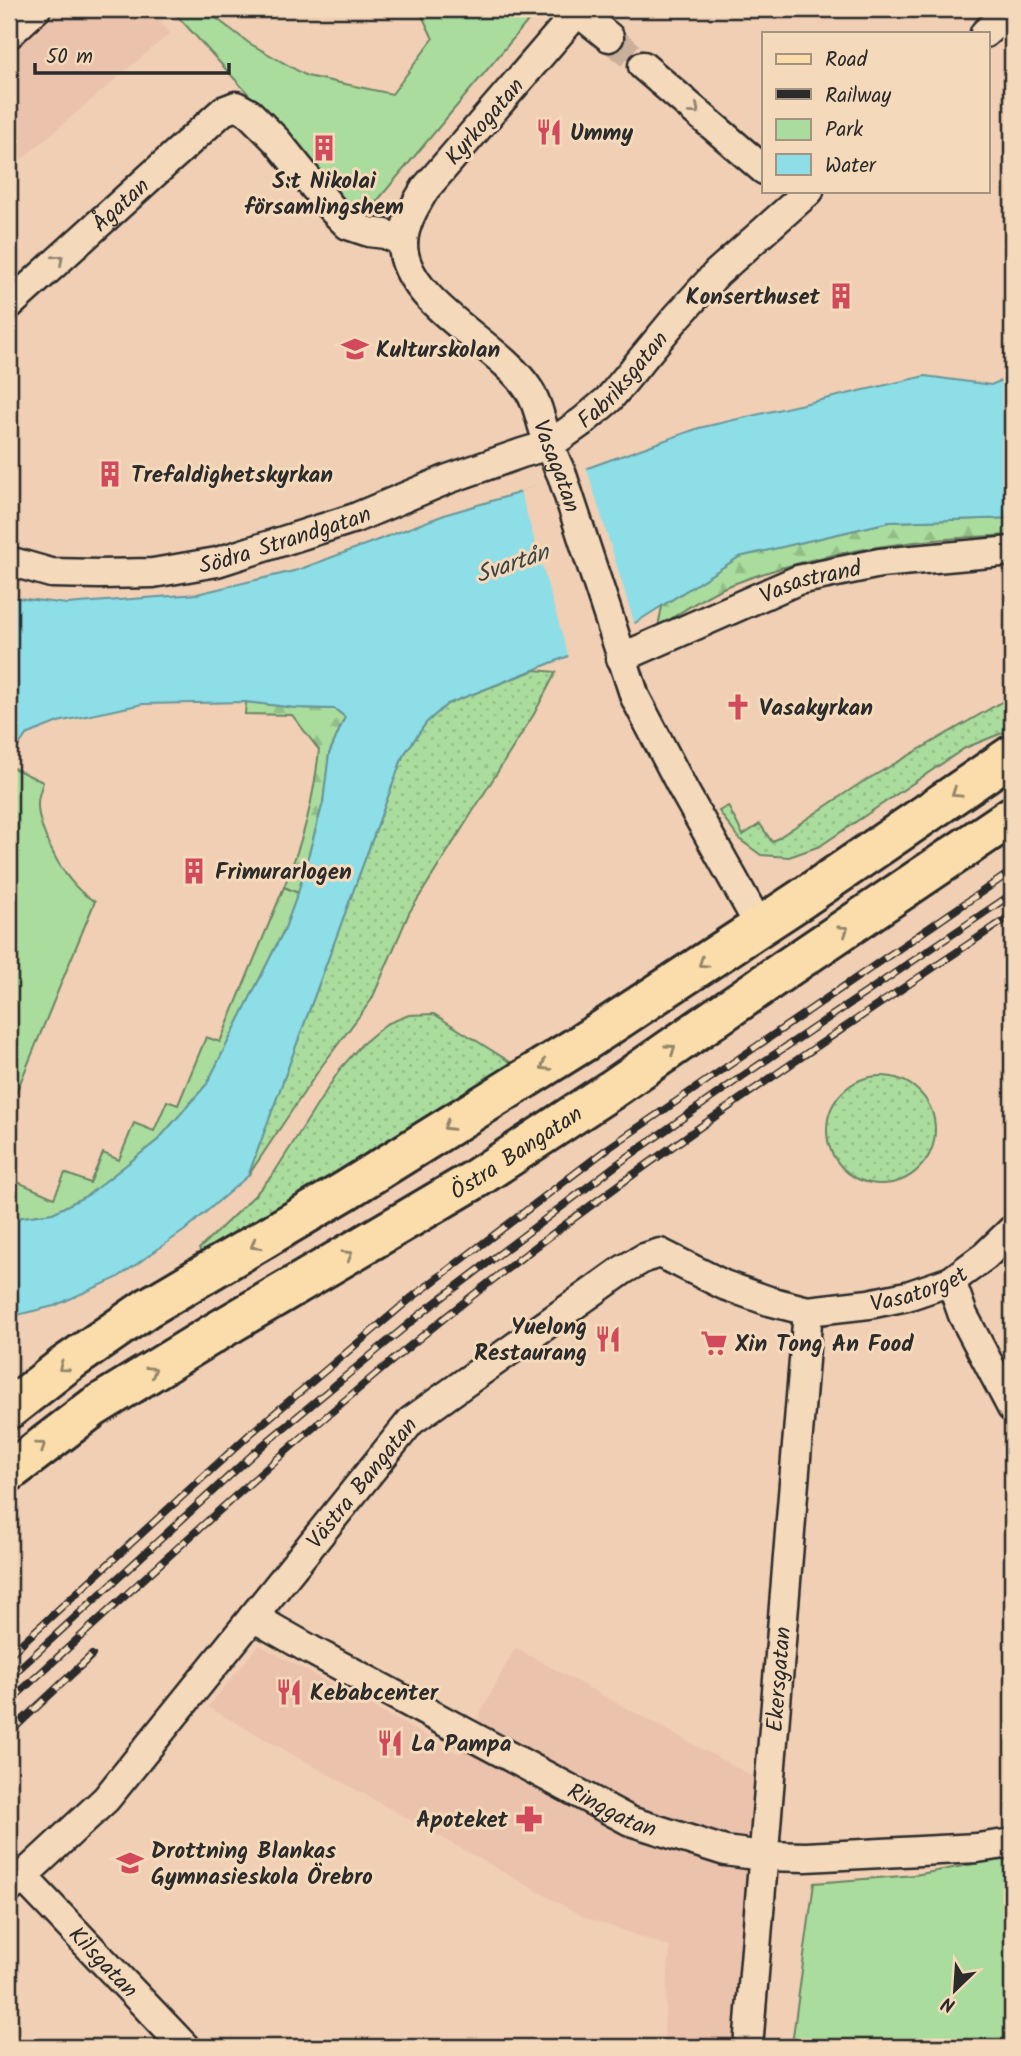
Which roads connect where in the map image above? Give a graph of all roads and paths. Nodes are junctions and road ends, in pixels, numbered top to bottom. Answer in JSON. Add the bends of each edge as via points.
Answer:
{"nodes":[{"id":1,"x":36,"y":9,"type":"edge"},
{"id":2,"x":1012,"y":9,"type":"edge"},
{"id":3,"x":579,"y":10,"type":"edge"},
{"id":4,"x":986,"y":32,"type":"edge"},
{"id":5,"x":9,"y":34,"type":"edge"},
{"id":6,"x":609,"y":37,"type":"tunnel mouth"},
{"id":7,"x":643,"y":66,"type":"tunnel mouth"},
{"id":8,"x":762,"y":168,"type":"edge"},
{"id":9,"x":799,"y":194,"type":"edge"},
{"id":10,"x":403,"y":242,"type":"junction"},
{"id":11,"x":9,"y":305,"type":"edge"},
{"id":12,"x":549,"y":445,"type":"junction"},
{"id":13,"x":1012,"y":551,"type":"edge"},
{"id":14,"x":9,"y":561,"type":"edge"},
{"id":15,"x":617,"y":647,"type":"junction"},
{"id":16,"x":1012,"y":755,"type":"edge"},
{"id":17,"x":1012,"y":816,"type":"edge"},
{"id":18,"x":760,"y":925,"type":"junction"},
{"id":19,"x":787,"y":968,"type":"junction"},
{"id":20,"x":1012,"y":1230,"type":"edge"},
{"id":21,"x":951,"y":1281,"type":"junction"},
{"id":22,"x":808,"y":1311,"type":"junction"},
{"id":23,"x":1012,"y":1408,"type":"edge"},
{"id":24,"x":9,"y":1409,"type":"edge"},
{"id":25,"x":9,"y":1472,"type":"edge"},
{"id":26,"x":253,"y":1617,"type":"junction"},
{"id":27,"x":1012,"y":1843,"type":"edge"},
{"id":28,"x":763,"y":1856,"type":"junction"},
{"id":29,"x":16,"y":1883,"type":"edge"},
{"id":30,"x":184,"y":2047,"type":"edge"},
{"id":31,"x":748,"y":2047,"type":"edge"}],
"edges":[{"from":1,"to":5,"type":"street"},
{"from":2,"to":4,"type":"street"},
{"from":3,"to":6,"type":"street"},
{"from":3,"to":10,"type":"street","name":"Kyrkogatan","via":[[425,188],[411,213]]},
{"from":7,"to":8,"type":"street","one_way":true},
{"from":9,"to":12,"type":"street","name":"Fabriksgatan","via":[[717,273],[609,399]]},
{"from":11,"to":10,"type":"street","name":"Ågatan","one_way":true,"via":[[223,111],[236,106],[277,141],[348,225]]},
{"from":10,"to":12,"type":"street","name":"Vasagatan","via":[[414,281],[530,390]]},
{"from":12,"to":14,"type":"street","name":"Södra Strandgatan","via":[[355,517],[216,562],[153,573],[99,575],[51,573]]},
{"from":12,"to":15,"type":"street","name":"Vasagatan"},
{"from":13,"to":15,"type":"street","name":"Vasastrand","via":[[880,563],[798,580]]},
{"from":15,"to":18,"type":"street","name":"Vasagatan","via":[[635,697]]},
{"from":16,"to":18,"type":"main road","one_way":true},
{"from":19,"to":17,"type":"main road","name":"Östra Bangatan","one_way":true},
{"from":18,"to":19,"type":"main road"},
{"from":18,"to":24,"type":"main road","one_way":true,"via":[[584,1042],[147,1308]]},
{"from":25,"to":19,"type":"main road","name":"Östra Bangatan","one_way":true,"via":[[105,1401],[474,1180]]},
{"from":20,"to":21,"type":"street","name":"Vasatorget"},
{"from":21,"to":22,"type":"street","name":"Vasatorget","via":[[869,1304]]},
{"from":21,"to":23,"type":"street","via":[[963,1315]]},
{"from":22,"to":26,"type":"street","name":"Västra Bangatan","via":[[724,1285],[660,1253],[644,1258],[411,1422]]},
{"from":22,"to":28,"type":"street","name":"Ekersgatan"},
{"from":26,"to":28,"type":"street","name":"Ringgatan","via":[[630,1821],[725,1851]]},
{"from":26,"to":29,"type":"street","name":"Västra Bangatan","via":[[106,1799]]},
{"from":27,"to":28,"type":"street","name":"Ringgatan"},
{"from":28,"to":31,"type":"street","name":"Ekersgatan"},
{"from":29,"to":30,"type":"street","name":"Kilsgatan"}]}
